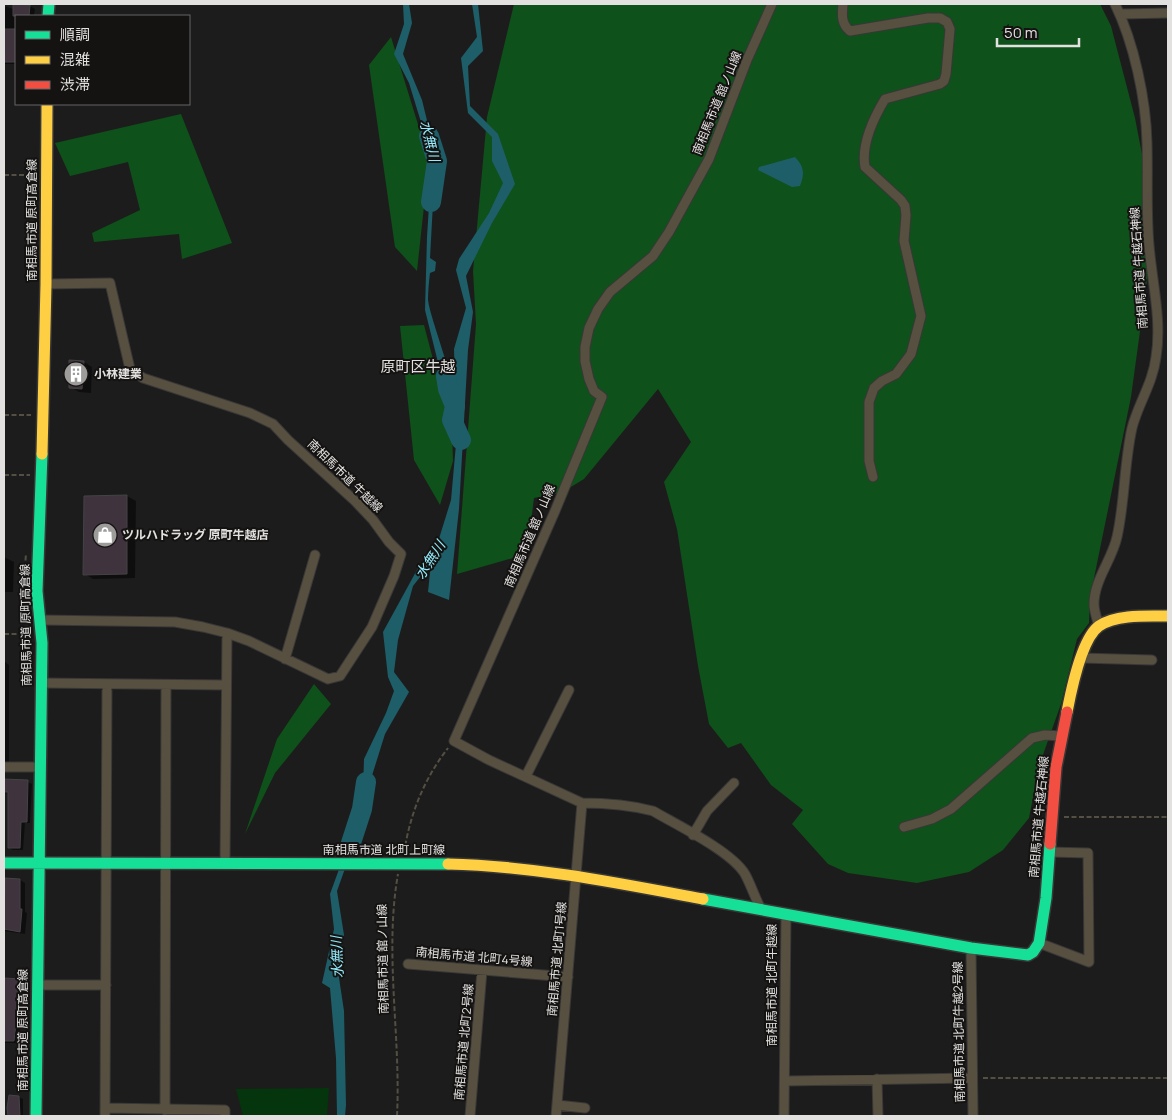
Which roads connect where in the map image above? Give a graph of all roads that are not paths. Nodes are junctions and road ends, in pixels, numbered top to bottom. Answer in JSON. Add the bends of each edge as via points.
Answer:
{"nodes":[{"id":1,"x":772,"y":4,"type":"edge"},
{"id":2,"x":843,"y":4,"type":"edge"},
{"id":3,"x":1115,"y":4,"type":"edge"},
{"id":4,"x":1122,"y":14,"type":"junction"},
{"id":5,"x":1168,"y":14,"type":"edge"},
{"id":6,"x":47,"y":105,"type":"edge"},
{"id":7,"x":46,"y":284,"type":"junction"},
{"id":8,"x":872,"y":477,"type":"dead end"},
{"id":9,"x":316,"y":555,"type":"dead end"},
{"id":10,"x":1168,"y":616,"type":"edge"},
{"id":11,"x":40,"y":620,"type":"junction"},
{"id":12,"x":1099,"y":626,"type":"junction"},
{"id":13,"x":227,"y":633,"type":"junction"},
{"id":14,"x":1080,"y":658,"type":"junction"},
{"id":15,"x":285,"y":659,"type":"junction"},
{"id":16,"x":1152,"y":660,"type":"dead end"},
{"id":17,"x":41,"y":683,"type":"junction"},
{"id":18,"x":108,"y":684,"type":"junction"},
{"id":19,"x":226,"y":685,"type":"junction"},
{"id":20,"x":166,"y":686,"type":"junction"},
{"id":21,"x":569,"y":690,"type":"dead end"},
{"id":22,"x":1062,"y":736,"type":"junction"},
{"id":23,"x":454,"y":741,"type":"joint"},
{"id":24,"x":4,"y":767,"type":"edge"},
{"id":25,"x":40,"y":767,"type":"junction"},
{"id":26,"x":526,"y":776,"type":"junction"},
{"id":27,"x":734,"y":783,"type":"dead end"},
{"id":28,"x":582,"y":803,"type":"junction"},
{"id":29,"x":904,"y":827,"type":"dead end"},
{"id":30,"x":693,"y":835,"type":"junction"},
{"id":31,"x":1049,"y":852,"type":"junction"},
{"id":32,"x":4,"y":863,"type":"edge"},
{"id":33,"x":39,"y":863,"type":"junction"},
{"id":34,"x":106,"y":863,"type":"junction"},
{"id":35,"x":165,"y":863,"type":"junction"},
{"id":36,"x":230,"y":863,"type":"junction"},
{"id":37,"x":577,"y":876,"type":"junction"},
{"id":38,"x":761,"y":909,"type":"junction"},
{"id":39,"x":786,"y":914,"type":"junction"},
{"id":40,"x":1039,"y":943,"type":"junction"},
{"id":41,"x":971,"y":948,"type":"junction"},
{"id":42,"x":408,"y":964,"type":"dead end"},
{"id":43,"x":482,"y":971,"type":"junction"},
{"id":44,"x":568,"y":977,"type":"junction"},
{"id":45,"x":106,"y":984,"type":"junction"},
{"id":46,"x":37,"y":985,"type":"junction"},
{"id":47,"x":972,"y":1078,"type":"junction"},
{"id":48,"x":877,"y":1079,"type":"junction"},
{"id":49,"x":785,"y":1081,"type":"junction"},
{"id":50,"x":557,"y":1106,"type":"junction"},
{"id":51,"x":585,"y":1108,"type":"dead end"},
{"id":52,"x":165,"y":1110,"type":"junction"},
{"id":53,"x":105,"y":1112,"type":"edge"},
{"id":54,"x":36,"y":1116,"type":"edge"},
{"id":55,"x":225,"y":1116,"type":"edge"},
{"id":56,"x":470,"y":1116,"type":"edge"},
{"id":57,"x":556,"y":1116,"type":"edge"},
{"id":58,"x":784,"y":1116,"type":"edge"},
{"id":59,"x":878,"y":1116,"type":"edge"},
{"id":60,"x":973,"y":1116,"type":"edge"}],
"edges":[{"from":1,"to":23,"type":"street","name":"南相馬市道 舘ノ山線","via":[[709,159],[669,232],[653,256],[610,292],[589,328],[585,361],[594,391],[602,397]]},
{"from":2,"to":8,"type":"street","via":[[845,27],[850,31],[928,18],[940,18],[947,22],[950,30],[944,81],[885,99],[863,156],[865,167],[905,206],[904,241],[921,316],[911,354],[896,374],[874,388],[870,402],[869,461]]},
{"from":3,"to":4,"type":"street","name":"南相馬市道 牛越石神線"},
{"from":4,"to":5,"type":"street"},
{"from":4,"to":12,"type":"street","name":"南相馬市道 牛越石神線","via":[[1146,122],[1148,244],[1158,342],[1151,380],[1132,429],[1116,540],[1097,584],[1094,605]]},
{"from":6,"to":7,"type":"street","name":"南相馬市道 原町高倉線"},
{"from":7,"to":11,"type":"street","name":"南相馬市道 原町高倉線","via":[[37,591]]},
{"from":7,"to":15,"type":"street","name":"南相馬市道 牛越線","via":[[110,283],[130,369],[143,378],[242,410],[273,424],[355,500],[401,554],[372,627],[340,676],[328,679]]},
{"from":9,"to":15,"type":"street"},
{"from":10,"to":12,"type":"street","via":[[1120,618]]},
{"from":11,"to":13,"type":"street","name":"南相馬市道 牛越線","via":[[175,622]]},
{"from":11,"to":17,"type":"street","name":"南相馬市道 原町高倉線"},
{"from":12,"to":14,"type":"street","name":"南相馬市道 牛越石神線","via":[[1084,646]]},
{"from":13,"to":15,"type":"street","name":"南相馬市道 牛越線"},
{"from":13,"to":19,"type":"street"},
{"from":14,"to":16,"type":"street"},
{"from":14,"to":22,"type":"street","name":"南相馬市道 牛越石神線"},
{"from":17,"to":18,"type":"street"},
{"from":17,"to":25,"type":"street","name":"南相馬市道 原町高倉線"},
{"from":18,"to":20,"type":"street"},
{"from":18,"to":34,"type":"street"},
{"from":19,"to":20,"type":"street"},
{"from":19,"to":36,"type":"street"},
{"from":20,"to":35,"type":"street"},
{"from":21,"to":26,"type":"street"},
{"from":22,"to":29,"type":"street","via":[[1032,738],[951,809]]},
{"from":22,"to":31,"type":"street","name":"南相馬市道 牛越石神線","via":[[1056,767]]},
{"from":23,"to":26,"type":"street","name":"南相馬市道 北町牛越線"},
{"from":24,"to":25,"type":"street"},
{"from":25,"to":33,"type":"street","name":"南相馬市道 原町高倉線"},
{"from":26,"to":28,"type":"street","name":"南相馬市道 北町牛越線"},
{"from":27,"to":30,"type":"street","via":[[707,811]]},
{"from":28,"to":30,"type":"street","name":"南相馬市道 北町牛越線","via":[[643,808]]},
{"from":28,"to":37,"type":"street","name":"南相馬市道 北町1号線"},
{"from":30,"to":38,"type":"street","name":"南相馬市道 北町牛越線","via":[[738,865]]},
{"from":31,"to":40,"type":"street","name":"南相馬市道 牛越石神線"},
{"from":31,"to":40,"type":"street","via":[[1088,853],[1089,962]]},
{"from":32,"to":33,"type":"street","name":"南相馬市道 北町上町線"},
{"from":33,"to":34,"type":"street","name":"南相馬市道 北町上町線"},
{"from":33,"to":46,"type":"street","name":"南相馬市道 原町高倉線"},
{"from":34,"to":35,"type":"street","name":"南相馬市道 北町上町線"},
{"from":34,"to":45,"type":"street"},
{"from":35,"to":36,"type":"street","name":"南相馬市道 北町上町線"},
{"from":35,"to":52,"type":"street"},
{"from":36,"to":37,"type":"street","name":"南相馬市道 北町上町線","via":[[490,865]]},
{"from":37,"to":38,"type":"street","name":"南相馬市道 北町上町線"},
{"from":37,"to":44,"type":"street","name":"南相馬市道 北町1号線"},
{"from":38,"to":39,"type":"street","name":"南相馬市道 北町牛越線"},
{"from":39,"to":41,"type":"street"},
{"from":39,"to":49,"type":"street","name":"南相馬市道 北町牛越線"},
{"from":40,"to":41,"type":"street","via":[[1028,955]]},
{"from":41,"to":47,"type":"street","name":"南相馬市道 北町牛越2号線"},
{"from":42,"to":43,"type":"street","name":"南相馬市道 北町4号線"},
{"from":43,"to":44,"type":"street","name":"南相馬市道 北町4号線"},
{"from":43,"to":56,"type":"street","name":"南相馬市道 北町2号線"},
{"from":44,"to":50,"type":"street","name":"南相馬市道 北町1号線"},
{"from":45,"to":46,"type":"street"},
{"from":45,"to":53,"type":"street"},
{"from":46,"to":54,"type":"street","name":"南相馬市道 原町高倉線"},
{"from":47,"to":48,"type":"street"},
{"from":47,"to":60,"type":"street","name":"南相馬市道 北町牛越2号線"},
{"from":48,"to":49,"type":"street"},
{"from":48,"to":59,"type":"street"},
{"from":49,"to":58,"type":"street","name":"南相馬市道 北町牛越線"},
{"from":50,"to":51,"type":"street"},
{"from":50,"to":57,"type":"street","name":"南相馬市道 北町1号線"},
{"from":52,"to":53,"type":"street"},
{"from":52,"to":55,"type":"street","via":[[225,1110]]}]}
